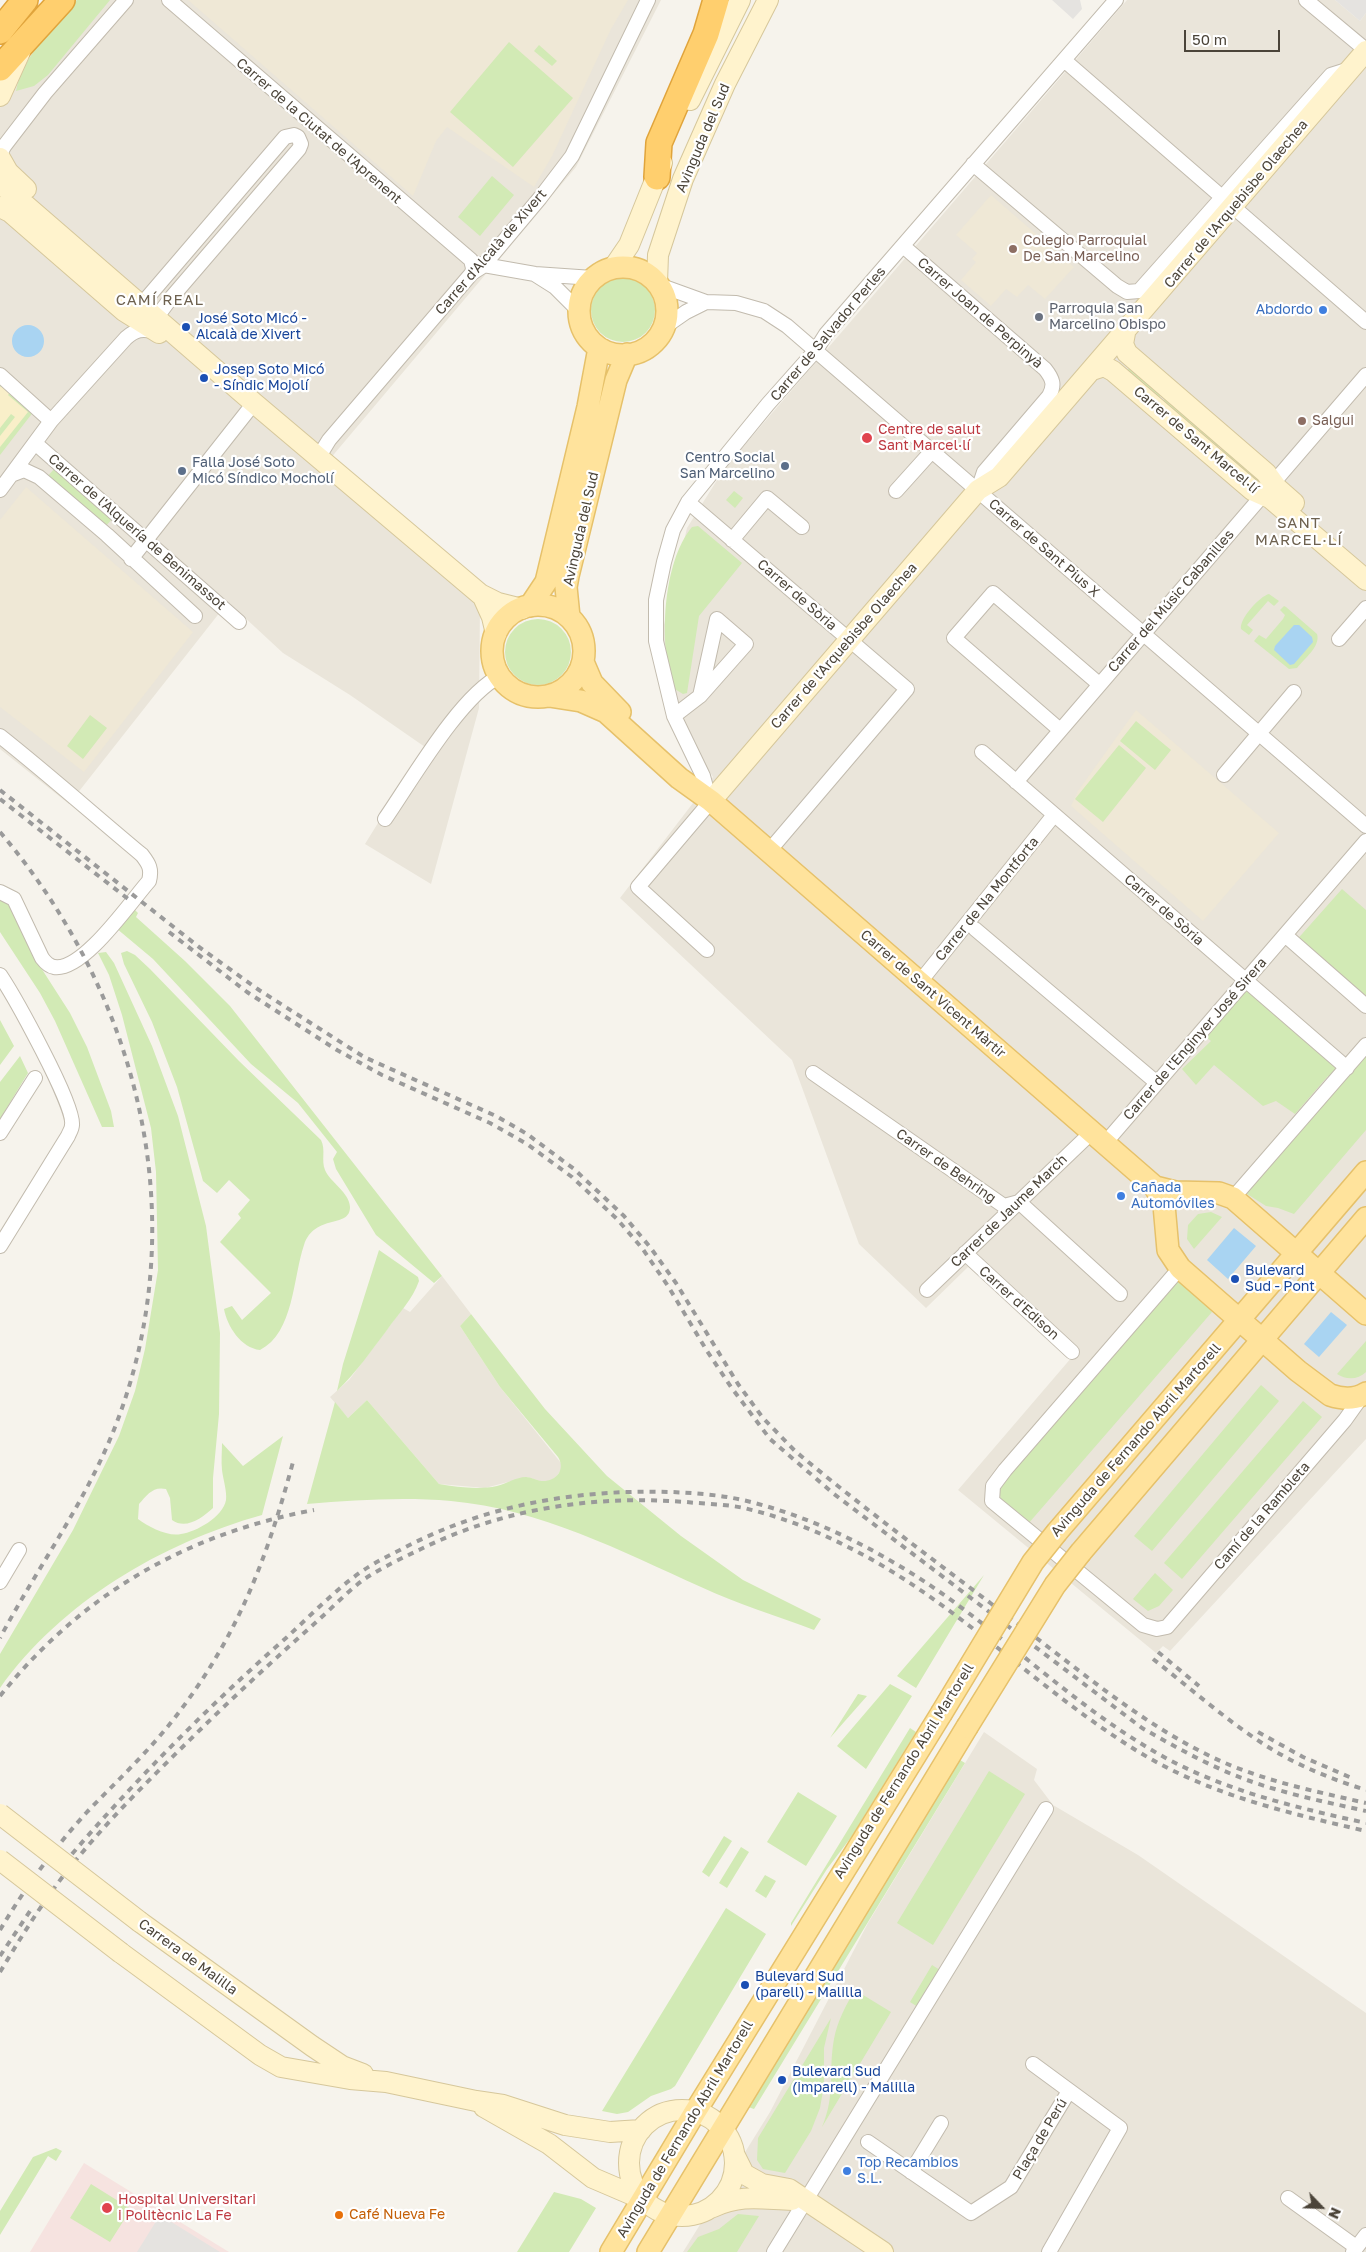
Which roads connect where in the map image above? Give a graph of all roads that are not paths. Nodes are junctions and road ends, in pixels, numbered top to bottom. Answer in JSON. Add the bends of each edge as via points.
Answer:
{"nodes":[{"id":1,"x":25,"y":0,"type":"edge"},
{"id":2,"x":62,"y":0,"type":"edge"},
{"id":3,"x":126,"y":0,"type":"edge"},
{"id":4,"x":169,"y":0,"type":"edge"},
{"id":5,"x":648,"y":0,"type":"edge"},
{"id":6,"x":716,"y":0,"type":"edge"},
{"id":7,"x":740,"y":0,"type":"edge"},
{"id":8,"x":768,"y":0,"type":"edge"},
{"id":9,"x":1116,"y":0,"type":"edge"},
{"id":10,"x":1306,"y":0,"type":"edge"},
{"id":11,"x":0,"y":31,"type":"edge"},
{"id":12,"x":30,"y":34,"type":"junction"},
{"id":13,"x":1366,"y":51,"type":"edge"},
{"id":14,"x":1064,"y":60,"type":"junction"},
{"id":15,"x":0,"y":68,"type":"edge"},
{"id":16,"x":0,"y":96,"type":"edge"},
{"id":17,"x":306,"y":121,"type":"junction"},
{"id":18,"x":286,"y":137,"type":"junction"},
{"id":19,"x":299,"y":149,"type":"junction"},
{"id":20,"x":0,"y":159,"type":"edge"},
{"id":21,"x":973,"y":164,"type":"junction"},
{"id":22,"x":657,"y":177,"type":"junction"},
{"id":23,"x":0,"y":183,"type":"edge"},
{"id":24,"x":1227,"y":203,"type":"junction"},
{"id":25,"x":0,"y":207,"type":"edge"},
{"id":26,"x":903,"y":246,"type":"junction"},
{"id":27,"x":475,"y":266,"type":"junction"},
{"id":28,"x":614,"y":268,"type":"junction"},
{"id":29,"x":535,"y":274,"type":"junction"},
{"id":30,"x":593,"y":278,"type":"junction"},
{"id":31,"x":658,"y":284,"type":"junction"},
{"id":32,"x":145,"y":301,"type":"junction"},
{"id":33,"x":706,"y":302,"type":"junction"},
{"id":34,"x":578,"y":310,"type":"junction"},
{"id":35,"x":1366,"y":322,"type":"edge"},
{"id":36,"x":155,"y":325,"type":"junction"},
{"id":37,"x":663,"y":328,"type":"junction"},
{"id":38,"x":1125,"y":333,"type":"junction"},
{"id":39,"x":599,"y":348,"type":"junction"},
{"id":40,"x":816,"y":350,"type":"junction"},
{"id":41,"x":627,"y":354,"type":"junction"},
{"id":42,"x":1092,"y":370,"type":"junction"},
{"id":43,"x":0,"y":375,"type":"edge"},
{"id":44,"x":1366,"y":375,"type":"edge"},
{"id":45,"x":1053,"y":383,"type":"joint"},
{"id":46,"x":254,"y":403,"type":"junction"},
{"id":47,"x":51,"y":421,"type":"junction"},
{"id":48,"x":35,"y":443,"type":"junction"},
{"id":49,"x":932,"y":450,"type":"junction"},
{"id":50,"x":318,"y":458,"type":"junction"},
{"id":51,"x":11,"y":475,"type":"junction"},
{"id":52,"x":1268,"y":489,"type":"junction"},
{"id":53,"x":0,"y":490,"type":"edge"},
{"id":54,"x":978,"y":490,"type":"junction"},
{"id":55,"x":896,"y":491,"type":"dead end"},
{"id":56,"x":688,"y":502,"type":"junction"},
{"id":57,"x":802,"y":527,"type":"dead end"},
{"id":58,"x":732,"y":540,"type":"junction"},
{"id":59,"x":146,"y":541,"type":"junction"},
{"id":60,"x":131,"y":559,"type":"junction"},
{"id":61,"x":1366,"y":564,"type":"edge"},
{"id":62,"x":1366,"y":580,"type":"edge"},
{"id":63,"x":483,"y":597,"type":"junction"},
{"id":64,"x":526,"y":608,"type":"junction"},
{"id":65,"x":1366,"y":608,"type":"edge"},
{"id":66,"x":195,"y":616,"type":"dead end"},
{"id":67,"x":569,"y":617,"type":"junction"},
{"id":68,"x":239,"y":622,"type":"dead end"},
{"id":69,"x":496,"y":634,"type":"junction"},
{"id":70,"x":1143,"y":634,"type":"junction"},
{"id":71,"x":1339,"y":639,"type":"dead end"},
{"id":72,"x":850,"y":640,"type":"junction"},
{"id":73,"x":583,"y":662,"type":"junction"},
{"id":74,"x":500,"y":676,"type":"junction"},
{"id":75,"x":1099,"y":684,"type":"junction"},
{"id":76,"x":1294,"y":692,"type":"dead end"},
{"id":77,"x":549,"y":696,"type":"junction"},
{"id":78,"x":700,"y":696,"type":"junction"},
{"id":79,"x":674,"y":716,"type":"junction"},
{"id":80,"x":1060,"y":730,"type":"junction"},
{"id":81,"x":1259,"y":734,"type":"junction"},
{"id":82,"x":0,"y":736,"type":"edge"},
{"id":83,"x":982,"y":752,"type":"dead end"},
{"id":84,"x":1224,"y":775,"type":"dead end"},
{"id":85,"x":1016,"y":782,"type":"junction"},
{"id":86,"x":709,"y":796,"type":"junction"},
{"id":87,"x":1054,"y":815,"type":"junction"},
{"id":88,"x":385,"y":819,"type":"dead end"},
{"id":89,"x":1366,"y":826,"type":"edge"},
{"id":90,"x":1366,"y":841,"type":"edge"},
{"id":91,"x":769,"y":851,"type":"junction"},
{"id":92,"x":0,"y":892,"type":"edge"},
{"id":93,"x":975,"y":929,"type":"dead end"},
{"id":94,"x":1285,"y":935,"type":"junction"},
{"id":95,"x":707,"y":950,"type":"dead end"},
{"id":96,"x":0,"y":975,"type":"edge"},
{"id":97,"x":1246,"y":980,"type":"junction"},
{"id":98,"x":919,"y":983,"type":"junction"},
{"id":99,"x":1366,"y":1006,"type":"edge"},
{"id":100,"x":1366,"y":1045,"type":"edge"},
{"id":101,"x":1347,"y":1068,"type":"junction"},
{"id":102,"x":812,"y":1073,"type":"dead end"},
{"id":103,"x":35,"y":1078,"type":"dead end"},
{"id":104,"x":1157,"y":1083,"type":"junction"},
{"id":105,"x":0,"y":1133,"type":"edge"},
{"id":106,"x":1099,"y":1137,"type":"junction"},
{"id":107,"x":1366,"y":1172,"type":"edge"},
{"id":108,"x":1155,"y":1187,"type":"junction"},
{"id":109,"x":1232,"y":1198,"type":"junction"},
{"id":110,"x":1019,"y":1202,"type":"junction"},
{"id":111,"x":1366,"y":1218,"type":"edge"},
{"id":112,"x":0,"y":1246,"type":"edge"},
{"id":113,"x":1297,"y":1252,"type":"junction"},
{"id":114,"x":965,"y":1254,"type":"junction"},
{"id":115,"x":1174,"y":1259,"type":"junction"},
{"id":116,"x":1320,"y":1272,"type":"junction"},
{"id":117,"x":927,"y":1290,"type":"dead end"},
{"id":118,"x":1120,"y":1294,"type":"dead end"},
{"id":119,"x":1366,"y":1314,"type":"edge"},
{"id":120,"x":1239,"y":1320,"type":"junction"},
{"id":121,"x":1263,"y":1340,"type":"junction"},
{"id":122,"x":1072,"y":1352,"type":"dead end"},
{"id":123,"x":1365,"y":1395,"type":"edge"},
{"id":124,"x":19,"y":1550,"type":"dead end"},
{"id":125,"x":0,"y":1582,"type":"edge"},
{"id":126,"x":1046,"y":1809,"type":"dead end"},
{"id":127,"x":0,"y":1814,"type":"edge"},
{"id":128,"x":0,"y":1860,"type":"edge"},
{"id":129,"x":1033,"y":2064,"type":"dead end"},
{"id":130,"x":386,"y":2082,"type":"junction"},
{"id":131,"x":1069,"y":2091,"type":"junction"},
{"id":132,"x":476,"y":2101,"type":"junction"},
{"id":133,"x":694,"y":2112,"type":"junction"},
{"id":134,"x":940,"y":2123,"type":"dead end"},
{"id":135,"x":641,"y":2130,"type":"junction"},
{"id":136,"x":722,"y":2130,"type":"junction"},
{"id":137,"x":868,"y":2142,"type":"dead end"},
{"id":138,"x":733,"y":2152,"type":"junction"},
{"id":139,"x":911,"y":2172,"type":"junction"},
{"id":140,"x":1288,"y":2198,"type":"dead end"},
{"id":141,"x":642,"y":2199,"type":"junction"},
{"id":142,"x":806,"y":2200,"type":"junction"},
{"id":143,"x":710,"y":2208,"type":"junction"},
{"id":144,"x":670,"y":2215,"type":"junction"},
{"id":145,"x":1366,"y":2235,"type":"edge"},
{"id":146,"x":1354,"y":2250,"type":"edge"},
{"id":147,"x":611,"y":2252,"type":"edge"},
{"id":148,"x":648,"y":2252,"type":"edge"},
{"id":149,"x":774,"y":2252,"type":"edge"},
{"id":150,"x":883,"y":2252,"type":"edge"},
{"id":151,"x":1049,"y":2252,"type":"edge"}],
"edges":[{"from":1,"to":11,"type":"highway"},
{"from":2,"to":12,"type":"highway"},
{"from":3,"to":20,"type":"street","via":[[45,93],[5,144]]},
{"from":4,"to":17,"type":"street","name":"Carrer de la Ciutat de l'Aprenent"},
{"from":5,"to":27,"type":"street","name":"Carrer d'Alcalà de Xivert","via":[[572,156],[540,198]]},
{"from":6,"to":22,"type":"highway","via":[[703,42],[659,143]]},
{"from":7,"to":22,"type":"street","name":"Avinguda del Sud","via":[[691,97]]},
{"from":8,"to":31,"type":"street","name":"Avinguda del Sud","via":[[725,84],[683,179],[658,256]]},
{"from":9,"to":14,"type":"street","name":"Carrer de Salvador Perles"},
{"from":10,"to":13,"type":"street"},
{"from":12,"to":15,"type":"highway"},
{"from":12,"to":16,"type":"street"},
{"from":13,"to":24,"type":"street","name":"Carrer de l'Arquebisbe Olaechea"},
{"from":14,"to":21,"type":"street","name":"Carrer de Salvador Perles"},
{"from":14,"to":24,"type":"street"},
{"from":17,"to":18,"type":"street"},
{"from":17,"to":19,"type":"street","via":[[313,131]]},
{"from":17,"to":27,"type":"street","name":"Carrer de la Ciutat de l'Aprenent"},
{"from":18,"to":19,"type":"street","via":[[294,134],[298,137]]},
{"from":18,"to":32,"type":"street"},
{"from":19,"to":36,"type":"street","via":[[172,298]]},
{"from":20,"to":32,"type":"street","via":[[8,172]]},
{"from":21,"to":24,"type":"street","name":"Carrer de l'Arquebisbe Olaechea","via":[[1117,286],[1133,293],[1144,288]]},
{"from":21,"to":26,"type":"street","name":"Carrer de Salvador Perles"},
{"from":22,"to":28,"type":"street","name":"Avinguda del Sud","via":[[629,245]]},
{"from":23,"to":32,"type":"street"},
{"from":24,"to":35,"type":"street"},
{"from":24,"to":38,"type":"street","name":"Carrer de l'Arquebisbe Olaechea"},
{"from":25,"to":36,"type":"street","via":[[10,212],[124,311]]},
{"from":26,"to":40,"type":"street","name":"Carrer de Salvador Perles","via":[[826,334]]},
{"from":26,"to":45,"type":"street","name":"Carrer Joan de Perpinyà","via":[[1045,369]]},
{"from":27,"to":29,"type":"street"},
{"from":27,"to":50,"type":"street","name":"Carrer d'Alcalà de Xivert","via":[[329,440]]},
{"from":28,"to":30,"type":"main road"},
{"from":28,"to":31,"type":"main road","via":[[635,268],[651,276]]},
{"from":29,"to":30,"type":"street"},
{"from":29,"to":34,"type":"street","via":[[555,287]]},
{"from":30,"to":34,"type":"main road","via":[[582,292]]},
{"from":31,"to":33,"type":"street","name":"Carrer de Sant Pius X"},
{"from":31,"to":37,"type":"main road","via":[[667,306]]},
{"from":32,"to":36,"type":"street","via":[[154,303]]},
{"from":33,"to":37,"type":"street","name":"Carrer de Sant Pius X"},
{"from":33,"to":40,"type":"street","name":"Carrer de Sant Pius X","via":[[736,303],[764,311]]},
{"from":34,"to":39,"type":"main road","via":[[586,336]]},
{"from":36,"to":46,"type":"street","via":[[186,346]]},
{"from":36,"to":47,"type":"street","via":[[126,337]]},
{"from":37,"to":41,"type":"main road","via":[[649,346]]},
{"from":38,"to":42,"type":"street","name":"Carrer de l'Arquebisbe Olaechea"},
{"from":38,"to":52,"type":"street","name":"Carrer de Sant Marcel·lí","via":[[1123,344],[1127,353],[1266,472]]},
{"from":39,"to":41,"type":"main road","via":[[612,354]]},
{"from":39,"to":64,"type":"main road","name":"Avinguda del Sud","via":[[546,582]]},
{"from":40,"to":49,"type":"street","name":"Carrer de Sant Pius X"},
{"from":40,"to":56,"type":"street","name":"Carrer de Salvador Perles"},
{"from":41,"to":67,"type":"main road","name":"Avinguda del Sud","via":[[616,380],[568,576]]},
{"from":42,"to":52,"type":"street","name":"Carrer de Sant Marcel·lí","via":[[1104,366],[1114,370],[1252,490]]},
{"from":42,"to":54,"type":"street","name":"Carrer de l'Arquebisbe Olaechea","via":[[999,477]]},
{"from":43,"to":47,"type":"street"},
{"from":44,"to":52,"type":"street","name":"Carrer del Músic Cabanilles"},
{"from":45,"to":54,"type":"street","name":"Carrer de l'Arquebisbe Olaechea","via":[[1049,396],[984,472]]},
{"from":46,"to":50,"type":"street"},
{"from":46,"to":59,"type":"street"},
{"from":47,"to":48,"type":"street"},
{"from":48,"to":51,"type":"street"},
{"from":48,"to":59,"type":"street","name":"Carrer de l'Alquería de Benimassot"},
{"from":49,"to":54,"type":"street","name":"Carrer de Sant Pius X"},
{"from":49,"to":55,"type":"street"},
{"from":50,"to":63,"type":"street"},
{"from":51,"to":53,"type":"street"},
{"from":51,"to":60,"type":"street","name":"Carrer de l'Alquería de Benimassot","via":[[24,470],[39,476]]},
{"from":52,"to":61,"type":"street","name":"Carrer de Sant Marcel·lí","via":[[1277,488]]},
{"from":52,"to":62,"type":"street","name":"Carrer de Sant Marcel·lí","via":[[1270,498]]},
{"from":52,"to":70,"type":"street","name":"Carrer del Músic Cabanilles"},
{"from":54,"to":70,"type":"street","name":"Carrer de Sant Pius X"},
{"from":54,"to":72,"type":"street","name":"Carrer de l'Arquebisbe Olaechea"},
{"from":56,"to":58,"type":"street","name":"Carrer de Sòria"},
{"from":56,"to":79,"type":"street","name":"Carrer de Salvador Perles","via":[[673,530],[656,600],[656,641]]},
{"from":57,"to":58,"type":"street","via":[[767,498]]},
{"from":58,"to":72,"type":"street","name":"Carrer de Sòria"},
{"from":59,"to":60,"type":"street"},
{"from":59,"to":68,"type":"street","name":"Carrer de l'Alquería de Benimassot"},
{"from":60,"to":66,"type":"street","name":"Carrer de l'Alquería de Benimassot"},
{"from":63,"to":64,"type":"street"},
{"from":63,"to":69,"type":"street"},
{"from":64,"to":67,"type":"main road","via":[[547,606]]},
{"from":64,"to":69,"type":"main road","via":[[507,619]]},
{"from":65,"to":71,"type":"street"},
{"from":67,"to":73,"type":"main road","via":[[582,638]]},
{"from":69,"to":74,"type":"main road","via":[[493,656]]},
{"from":70,"to":75,"type":"street","name":"Carrer del Músic Cabanilles"},
{"from":70,"to":81,"type":"street","name":"Carrer de Sant Pius X"},
{"from":72,"to":86,"type":"street","name":"Carrer de l'Arquebisbe Olaechea"},
{"from":72,"to":91,"type":"street","name":"Carrer de Sòria","via":[[907,689]]},
{"from":73,"to":77,"type":"main road","via":[[570,684]]},
{"from":73,"to":86,"type":"main road","name":"Carrer de Sant Vicent Màrtir","via":[[600,693]]},
{"from":74,"to":77,"type":"main road","via":[[518,692],[533,697]]},
{"from":74,"to":88,"type":"street","via":[[488,682],[452,722]]},
{"from":75,"to":80,"type":"street","name":"Carrer del Músic Cabanilles"},
{"from":75,"to":80,"type":"street","via":[[993,593],[954,638]]},
{"from":76,"to":81,"type":"street"},
{"from":77,"to":86,"type":"main road","name":"Carrer de Sant Vicent Màrtir","via":[[581,701],[606,712],[679,778]]},
{"from":78,"to":78,"type":"street","via":[[746,644],[716,619],[708,658]]},
{"from":78,"to":79,"type":"street"},
{"from":79,"to":86,"type":"street","name":"Carrer de Salvador Perles","via":[[703,776]]},
{"from":80,"to":85,"type":"street","name":"Carrer del Músic Cabanilles"},
{"from":81,"to":84,"type":"street"},
{"from":81,"to":89,"type":"street","name":"Carrer de Sant Pius X"},
{"from":82,"to":92,"type":"street","via":[[142,854],[150,866],[148,881],[96,944],[75,961],[61,966],[47,964],[42,958],[14,899]]},
{"from":83,"to":85,"type":"street","name":"Carrer de Sòria"},
{"from":85,"to":87,"type":"street","name":"Carrer de Sòria"},
{"from":86,"to":91,"type":"main road","name":"Carrer de Sant Vicent Màrtir"},
{"from":86,"to":95,"type":"street","via":[[638,887]]},
{"from":87,"to":97,"type":"street","name":"Carrer de Sòria"},
{"from":87,"to":98,"type":"street","name":"Carrer de Na Montforta"},
{"from":90,"to":94,"type":"street","name":"Carrer de l'Enginyer José Sirera"},
{"from":91,"to":98,"type":"main road","name":"Carrer de Sant Vicent Màrtir"},
{"from":93,"to":104,"type":"street"},
{"from":94,"to":97,"type":"street","name":"Carrer de l'Enginyer José Sirera"},
{"from":94,"to":99,"type":"street"},
{"from":96,"to":112,"type":"street","via":[[44,1055],[68,1108],[72,1125]]},
{"from":97,"to":101,"type":"street","name":"Carrer de Sòria"},
{"from":97,"to":104,"type":"street","name":"Carrer de l'Enginyer José Sirera"},
{"from":98,"to":106,"type":"main road","name":"Carrer de Sant Vicent Màrtir"},
{"from":100,"to":101,"type":"street"},
{"from":101,"to":109,"type":"street"},
{"from":102,"to":110,"type":"street","name":"Carrer de Behring","via":[[1004,1206]]},
{"from":103,"to":105,"type":"street"},
{"from":104,"to":106,"type":"street","name":"Carrer de l'Enginyer José Sirera"},
{"from":106,"to":108,"type":"main road","name":"Carrer de Sant Vicent Màrtir"},
{"from":106,"to":110,"type":"street","name":"Carrer de Jaume March"},
{"from":107,"to":113,"type":"main road","name":"Avinguda de Fernando Abril Martorell"},
{"from":108,"to":109,"type":"main road","via":[[1175,1192],[1219,1193]]},
{"from":108,"to":115,"type":"main road","name":"Carrer de Sant Vicent Màrtir","via":[[1164,1205]]},
{"from":109,"to":113,"type":"main road"},
{"from":109,"to":115,"type":"main road","via":[[1201,1199],[1188,1202],[1180,1209],[1174,1222]]},
{"from":110,"to":114,"type":"street","name":"Carrer de Jaume March"},
{"from":110,"to":118,"type":"street"},
{"from":111,"to":116,"type":"main road"},
{"from":113,"to":116,"type":"main road"},
{"from":113,"to":120,"type":"main road","name":"Avinguda de Fernando Abril Martorell"},
{"from":114,"to":117,"type":"street","name":"Carrer de Jaume March"},
{"from":114,"to":122,"type":"street","name":"Carrer d'Edison"},
{"from":115,"to":120,"type":"main road"},
{"from":115,"to":123,"type":"street","name":"Camí de la Rambleta","via":[[993,1486],[992,1501],[1143,1625],[1156,1629],[1167,1627]]},
{"from":116,"to":119,"type":"main road"},
{"from":116,"to":121,"type":"main road"},
{"from":120,"to":121,"type":"main road"},
{"from":120,"to":133,"type":"main road","name":"Avinguda de Fernando Abril Martorell","bridge":true,"via":[[1033,1562]]},
{"from":121,"to":123,"type":"main road","via":[[1330,1395],[1340,1398]]},
{"from":121,"to":136,"type":"main road","bridge":true,"via":[[1055,1585]]},
{"from":124,"to":125,"type":"street"},
{"from":126,"to":142,"type":"street"},
{"from":127,"to":130,"type":"street","name":"Carrera de Malilla","bridge":true,"via":[[140,1922],[334,2061]]},
{"from":128,"to":130,"type":"street","name":"Carrera de Malilla","bridge":true,"via":[[260,2055],[281,2067]]},
{"from":129,"to":131,"type":"street"},
{"from":130,"to":132,"type":"street","name":"Carrera de Malilla"},
{"from":131,"to":139,"type":"street","name":"Plaça de Perú","via":[[1011,2187],[971,2213]]},
{"from":131,"to":151,"type":"street","via":[[1120,2128]]},
{"from":132,"to":135,"type":"street","name":"Carrera de Malilla","via":[[503,2105],[565,2125],[610,2132]]},
{"from":132,"to":141,"type":"street","name":"Carrera de Malilla","via":[[549,2144],[592,2178]]},
{"from":133,"to":135,"type":"street","via":[[669,2112],[653,2119]]},
{"from":133,"to":136,"type":"street","via":[[710,2118]]},
{"from":133,"to":141,"type":"main road","name":"Avinguda de Fernando Abril Martorell"},
{"from":134,"to":139,"type":"street"},
{"from":135,"to":141,"type":"street","via":[[632,2146],[629,2165],[633,2183]]},
{"from":136,"to":138,"type":"street"},
{"from":136,"to":144,"type":"main road"},
{"from":137,"to":139,"type":"street","name":"Plaça de Perú"},
{"from":138,"to":142,"type":"street","via":[[744,2174],[762,2184],[789,2189]]},
{"from":138,"to":143,"type":"street","via":[[735,2162],[731,2181],[720,2200]]},
{"from":140,"to":146,"type":"street"},
{"from":141,"to":144,"type":"street","name":"Carrera de Malilla"},
{"from":141,"to":147,"type":"main road","name":"Avinguda de Fernando Abril Martorell"},
{"from":142,"to":143,"type":"street","via":[[730,2199]]},
{"from":142,"to":149,"type":"street"},
{"from":142,"to":150,"type":"street"},
{"from":143,"to":144,"type":"street","via":[[694,2215]]},
{"from":144,"to":148,"type":"main road"},
{"from":145,"to":146,"type":"street"}]}
